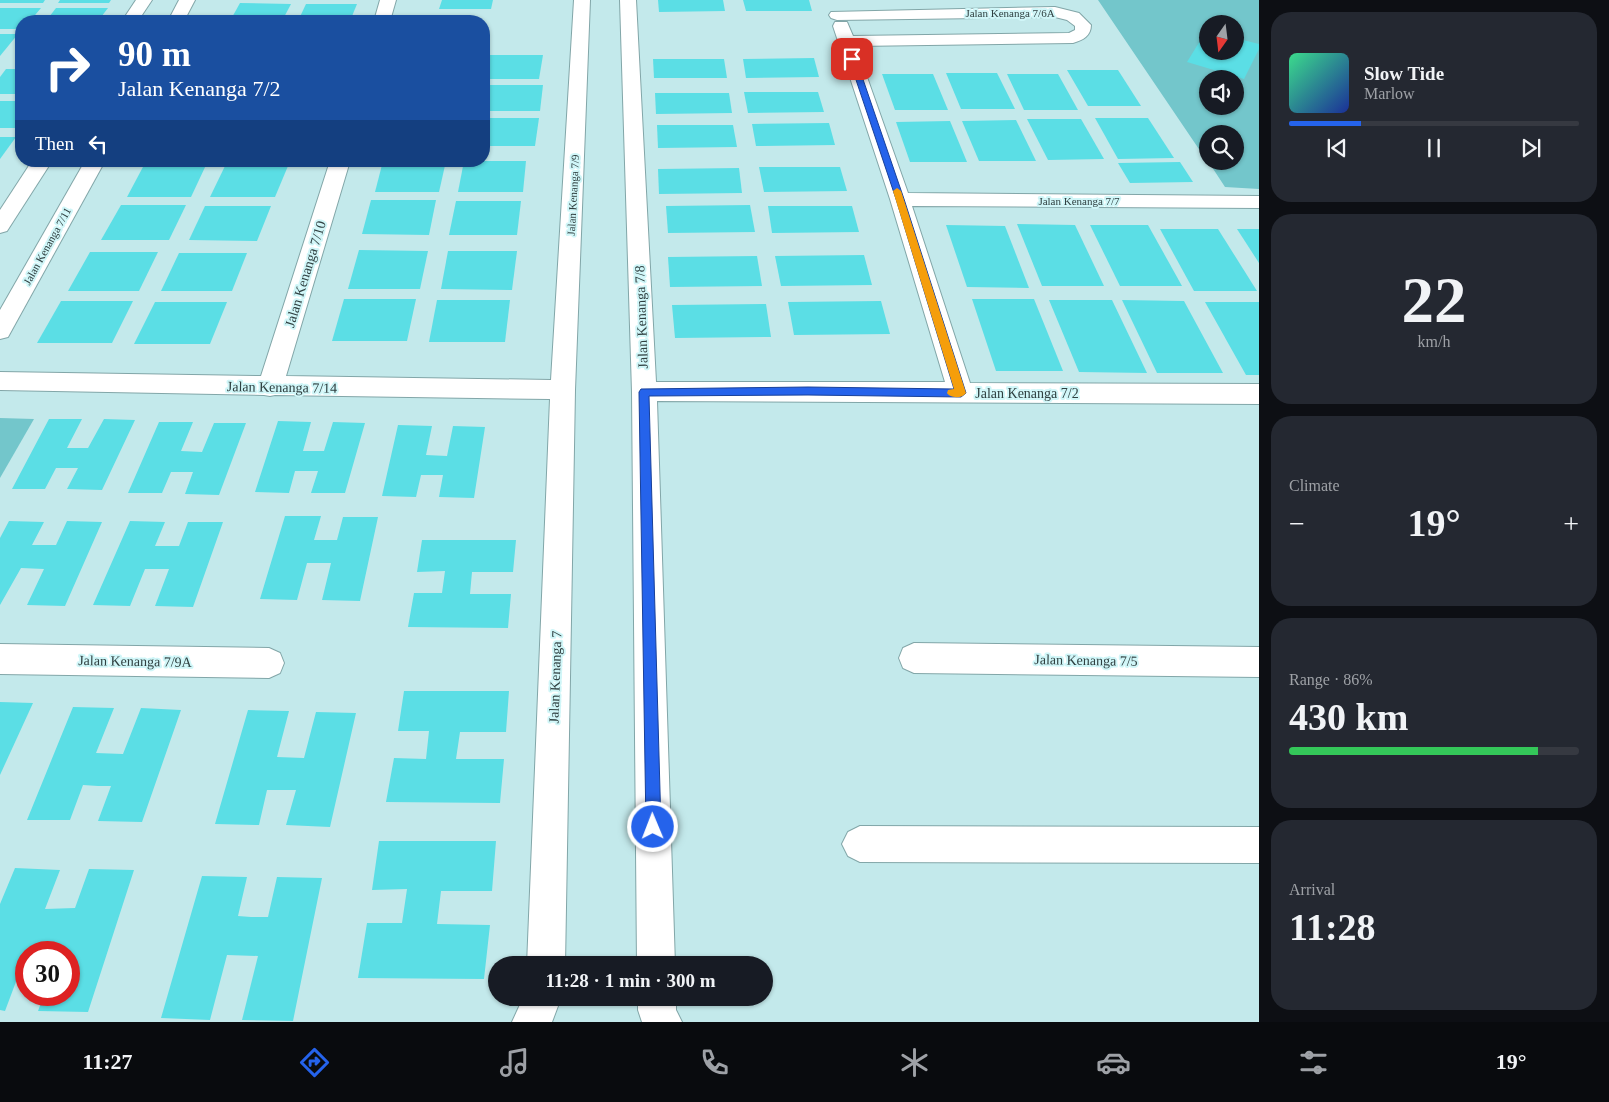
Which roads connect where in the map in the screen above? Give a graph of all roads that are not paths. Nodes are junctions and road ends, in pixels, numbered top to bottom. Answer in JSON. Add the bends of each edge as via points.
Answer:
{"nodes":[{"id":1,"x":144,"y":0,"type":"edge"},
{"id":2,"x":187,"y":0,"type":"edge"},
{"id":3,"x":388,"y":0,"type":"edge"},
{"id":4,"x":582,"y":0,"type":"edge"},
{"id":5,"x":628,"y":0,"type":"edge"},
{"id":6,"x":835,"y":7,"type":"edge"},
{"id":7,"x":134,"y":15,"type":"edge"},
{"id":8,"x":179,"y":15,"type":"edge"},
{"id":9,"x":384,"y":15,"type":"edge"},
{"id":10,"x":847,"y":41,"type":"junction"},
{"id":11,"x":38,"y":167,"type":"edge"},
{"id":12,"x":92,"y":167,"type":"edge"},
{"id":13,"x":338,"y":167,"type":"edge"},
{"id":14,"x":900,"y":199,"type":"junction"},
{"id":15,"x":1259,"y":202,"type":"edge"},
{"id":16,"x":0,"y":226,"type":"edge"},
{"id":17,"x":0,"y":331,"type":"edge"},
{"id":18,"x":0,"y":382,"type":"edge"},
{"id":19,"x":270,"y":387,"type":"junction"},
{"id":20,"x":564,"y":390,"type":"junction"},
{"id":21,"x":644,"y":392,"type":"junction"},
{"id":22,"x":961,"y":393,"type":"junction"},
{"id":23,"x":1259,"y":394,"type":"edge"},
{"id":24,"x":914,"y":658,"type":"dead end"},
{"id":25,"x":0,"y":659,"type":"edge"},
{"id":26,"x":1259,"y":662,"type":"edge"},
{"id":27,"x":269,"y":663,"type":"dead end"},
{"id":28,"x":860,"y":844,"type":"dead end"},
{"id":29,"x":1259,"y":845,"type":"edge"},
{"id":30,"x":546,"y":956,"type":"edge"},
{"id":31,"x":656,"y":956,"type":"edge"},
{"id":32,"x":539,"y":1006,"type":"edge"},
{"id":33,"x":657,"y":1006,"type":"edge"},
{"id":34,"x":532,"y":1022,"type":"edge"},
{"id":35,"x":662,"y":1022,"type":"edge"}],
"edges":[{"from":1,"to":7,"type":"street"},
{"from":2,"to":8,"type":"street"},
{"from":3,"to":9,"type":"street"},
{"from":4,"to":20,"type":"street","name":"Jalan Kenanga 7/9"},
{"from":5,"to":21,"type":"street","name":"Jalan Kenanga 7/8"},
{"from":6,"to":10,"type":"street"},
{"from":6,"to":10,"type":"street","name":"Jalan Kenanga 7/6A","via":[[1055,12],[1073,16],[1084,24],[1083,32],[1073,38]]},
{"from":10,"to":14,"type":"street"},
{"from":11,"to":16,"type":"street"},
{"from":12,"to":17,"type":"street","name":"Jalan Kenanga 7/11"},
{"from":13,"to":19,"type":"street","name":"Jalan Kenanga 7/10"},
{"from":14,"to":15,"type":"street","name":"Jalan Kenanga 7/7"},
{"from":14,"to":22,"type":"street"},
{"from":18,"to":19,"type":"street","name":"Jalan Kenanga 7/14"},
{"from":19,"to":20,"type":"street","name":"Jalan Kenanga 7/14"},
{"from":20,"to":30,"type":"street","name":"Jalan Kenanga 7"},
{"from":21,"to":22,"type":"street","name":"Jalan Kenanga 7/2"},
{"from":21,"to":31,"type":"street","name":"Jalan Kenanga 7/8"},
{"from":22,"to":23,"type":"street","name":"Jalan Kenanga 7/2"},
{"from":24,"to":26,"type":"street","name":"Jalan Kenanga 7/5"},
{"from":25,"to":27,"type":"street","name":"Jalan Kenanga 7/9A"},
{"from":28,"to":29,"type":"street"},
{"from":32,"to":34,"type":"street"},
{"from":33,"to":35,"type":"street"}]}
